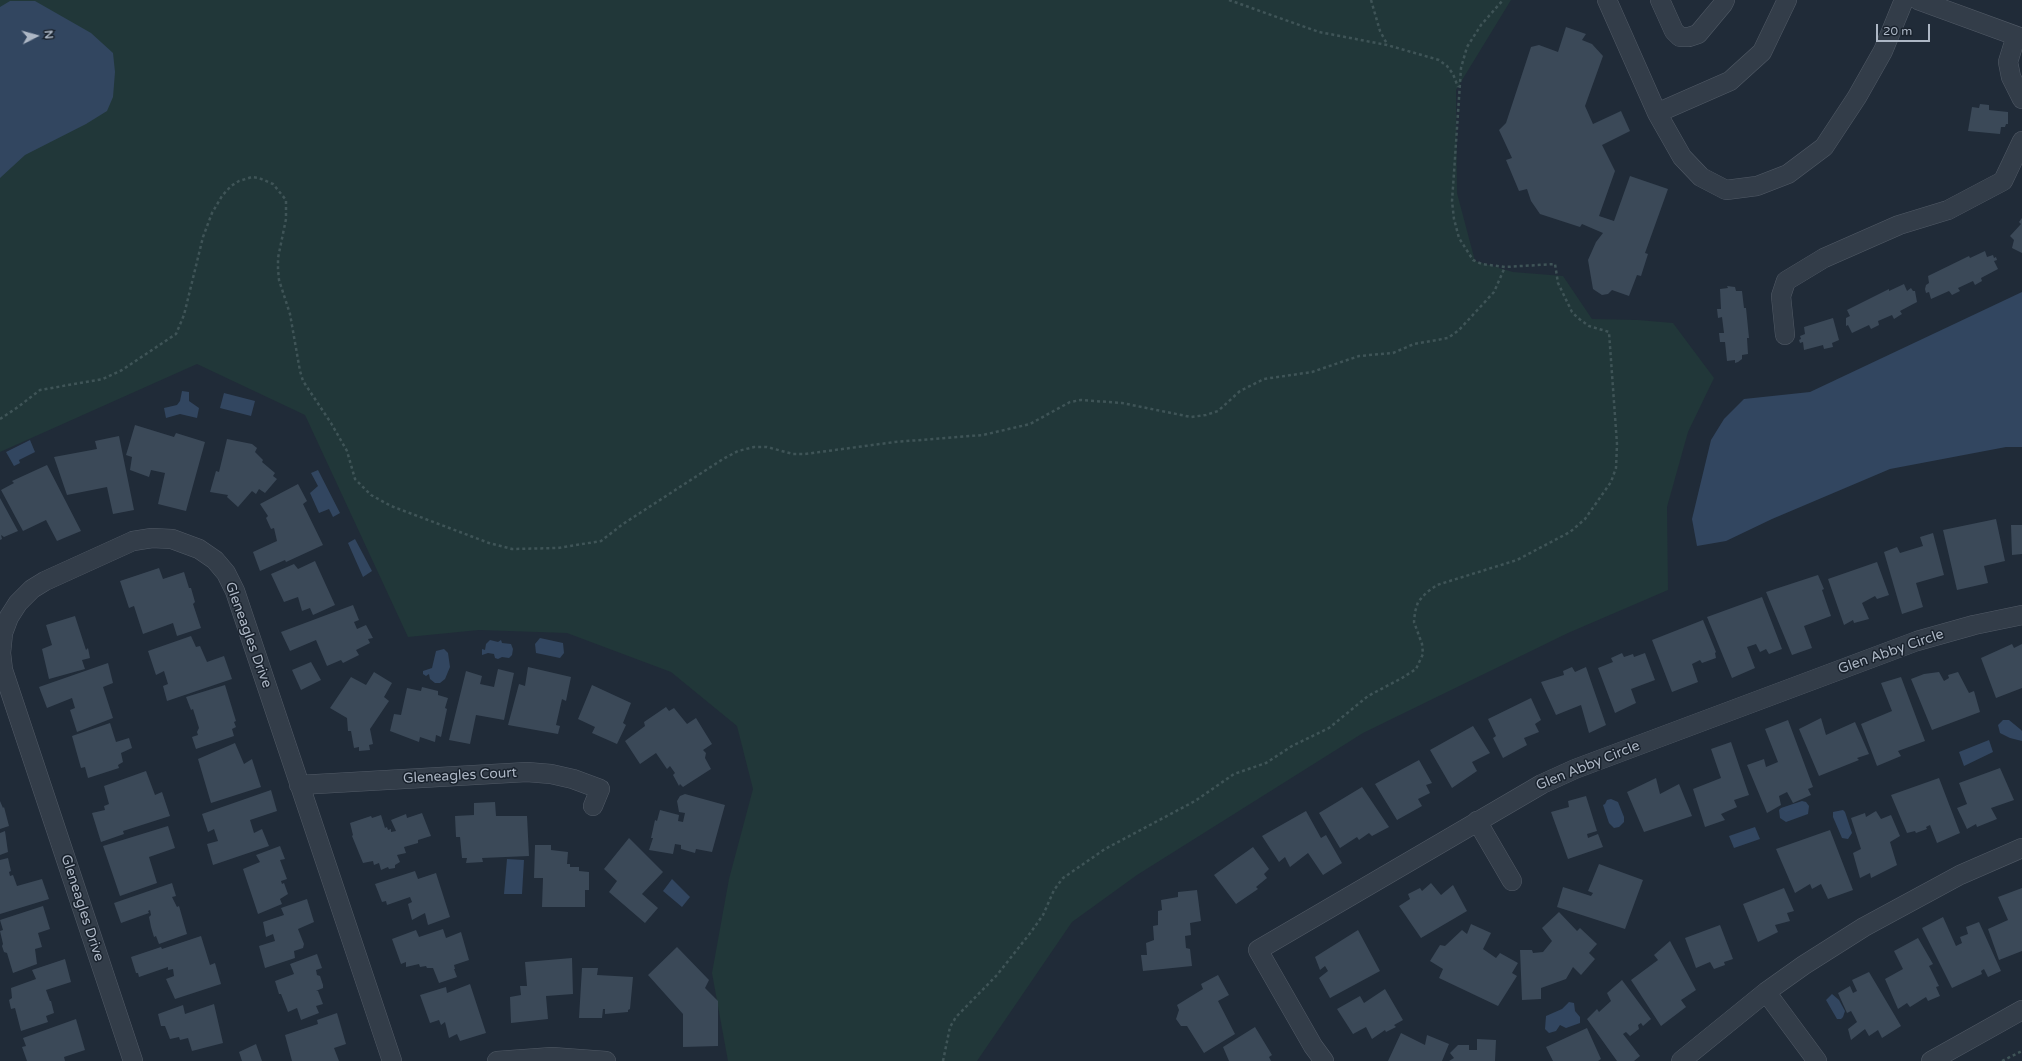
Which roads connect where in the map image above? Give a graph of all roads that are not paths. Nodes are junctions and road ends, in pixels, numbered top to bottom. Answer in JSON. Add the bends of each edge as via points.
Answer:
{"nodes":[{"id":1,"x":1607,"y":0,"type":"edge"},
{"id":2,"x":1660,"y":0,"type":"edge"},
{"id":3,"x":1725,"y":0,"type":"edge"},
{"id":4,"x":1787,"y":0,"type":"edge"},
{"id":5,"x":1904,"y":0,"type":"edge"},
{"id":6,"x":1927,"y":2,"type":"edge"},
{"id":7,"x":2019,"y":37,"type":"edge"},
{"id":8,"x":2022,"y":99,"type":"edge"},
{"id":9,"x":1657,"y":113,"type":"junction"},
{"id":10,"x":2022,"y":141,"type":"edge"},
{"id":11,"x":1785,"y":335,"type":"dead end"},
{"id":12,"x":2022,"y":615,"type":"edge"},
{"id":13,"x":299,"y":785,"type":"junction"},
{"id":14,"x":593,"y":806,"type":"dead end"},
{"id":15,"x":1477,"y":821,"type":"junction"},
{"id":16,"x":2022,"y":848,"type":"edge"},
{"id":17,"x":1512,"y":881,"type":"dead end"},
{"id":18,"x":1766,"y":992,"type":"junction"},
{"id":19,"x":2022,"y":1010,"type":"edge"},
{"id":20,"x":133,"y":1061,"type":"edge"},
{"id":21,"x":392,"y":1061,"type":"edge"},
{"id":22,"x":497,"y":1061,"type":"edge"},
{"id":23,"x":606,"y":1061,"type":"edge"},
{"id":24,"x":1324,"y":1061,"type":"edge"},
{"id":25,"x":1681,"y":1061,"type":"edge"},
{"id":26,"x":1817,"y":1061,"type":"edge"},
{"id":27,"x":1931,"y":1061,"type":"edge"}],
"edges":[{"from":1,"to":9,"type":"street"},
{"from":2,"to":3,"type":"street","via":[[1674,31],[1680,37],[1698,34]]},
{"from":4,"to":9,"type":"street","via":[[1762,52],[1730,81]]},
{"from":5,"to":9,"type":"street","via":[[1883,51],[1857,98],[1824,147],[1788,174],[1757,186],[1726,190],[1701,178],[1682,157]]},
{"from":6,"to":7,"type":"street"},
{"from":7,"to":8,"type":"street","via":[[2008,62],[2011,77]]},
{"from":10,"to":11,"type":"street","via":[[2003,180],[1948,210],[1899,225],[1824,258],[1786,281],[1781,296]]},
{"from":12,"to":15,"type":"street","name":"Glen Abby Circle","via":[[1918,641],[1576,769],[1542,784]]},
{"from":13,"to":14,"type":"street","name":"Gleneagles Court","via":[[527,772],[573,779],[600,789]]},
{"from":13,"to":20,"type":"street","name":"Gleneagles Drive","via":[[235,591],[226,573],[215,560],[199,548],[172,539],[152,538],[133,541],[44,581],[18,603],[9,617],[3,634],[3,670]]},
{"from":13,"to":21,"type":"street","name":"Gleneagles Drive"},
{"from":15,"to":17,"type":"street"},
{"from":15,"to":24,"type":"street","name":"Glen Abby Circle","via":[[1258,950]]},
{"from":16,"to":18,"type":"street","via":[[1960,875],[1864,927]]},
{"from":18,"to":25,"type":"street"},
{"from":18,"to":26,"type":"street"},
{"from":19,"to":27,"type":"street"},
{"from":22,"to":23,"type":"street","via":[[552,1057]]}]}
